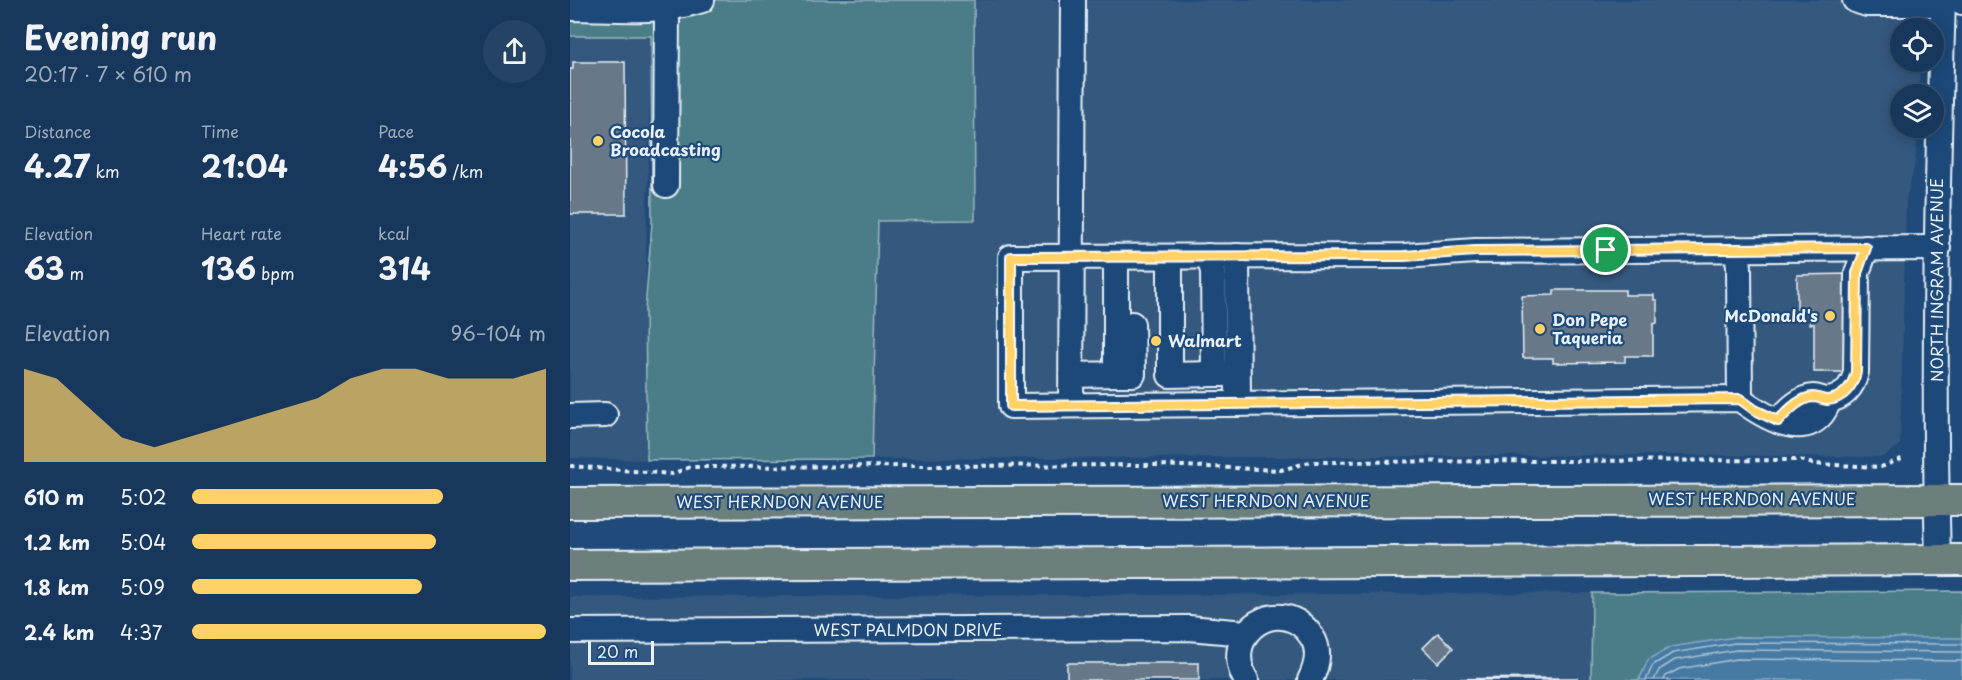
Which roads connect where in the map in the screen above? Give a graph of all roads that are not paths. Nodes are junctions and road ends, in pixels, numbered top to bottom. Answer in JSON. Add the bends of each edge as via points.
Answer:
{"nodes":[{"id":1,"x":702,"y":0,"type":"edge"},
{"id":2,"x":1073,"y":0,"type":"edge"},
{"id":3,"x":1855,"y":0,"type":"edge"},
{"id":4,"x":1952,"y":2,"type":"edge"},
{"id":5,"x":666,"y":8,"type":"junction"},
{"id":6,"x":570,"y":9,"type":"edge"},
{"id":7,"x":666,"y":185,"type":"dead end"},
{"id":8,"x":1866,"y":248,"type":"junction"},
{"id":9,"x":1938,"y":248,"type":"junction"},
{"id":10,"x":1737,"y":249,"type":"junction"},
{"id":11,"x":1190,"y":256,"type":"junction"},
{"id":12,"x":1237,"y":256,"type":"junction"},
{"id":13,"x":1103,"y":257,"type":"junction"},
{"id":14,"x":1208,"y":374,"type":"junction"},
{"id":15,"x":1094,"y":375,"type":"junction"},
{"id":16,"x":1740,"y":399,"type":"junction"},
{"id":17,"x":1238,"y":404,"type":"junction"},
{"id":18,"x":1071,"y":405,"type":"junction"},
{"id":19,"x":604,"y":415,"type":"dead end"},
{"id":20,"x":570,"y":416,"type":"edge"},
{"id":21,"x":1949,"y":499,"type":"edge"},
{"id":22,"x":570,"y":503,"type":"edge"},
{"id":23,"x":1950,"y":560,"type":"edge"},
{"id":24,"x":570,"y":566,"type":"edge"},
{"id":25,"x":570,"y":631,"type":"edge"},
{"id":26,"x":1245,"y":633,"type":"junction"},
{"id":27,"x":1246,"y":680,"type":"edge"},
{"id":28,"x":1310,"y":680,"type":"edge"}],
"edges":[{"from":1,"to":5,"type":"street"},
{"from":2,"to":13,"type":"street"},
{"from":3,"to":4,"type":"street","via":[[1867,4]]},
{"from":4,"to":9,"type":"street","name":"NORTH INGRAM AVENUE"},
{"from":5,"to":6,"type":"street"},
{"from":5,"to":7,"type":"street"},
{"from":8,"to":9,"type":"street"},
{"from":8,"to":10,"type":"street"},
{"from":8,"to":16,"type":"street","via":[[1857,273],[1856,372],[1847,392],[1829,400],[1816,419],[1793,427]]},
{"from":9,"to":21,"type":"street","name":"NORTH INGRAM AVENUE"},
{"from":10,"to":12,"type":"street"},
{"from":10,"to":16,"type":"street"},
{"from":11,"to":12,"type":"street"},
{"from":11,"to":13,"type":"street"},
{"from":11,"to":14,"type":"street","via":[[1213,271]]},
{"from":11,"to":14,"type":"street","via":[[1170,375]]},
{"from":12,"to":14,"type":"street"},
{"from":13,"to":15,"type":"street"},
{"from":13,"to":15,"type":"street","via":[[1131,271],[1133,374]]},
{"from":13,"to":18,"type":"street","via":[[1011,257],[1011,406]]},
{"from":14,"to":17,"type":"street"},
{"from":15,"to":18,"type":"street"},
{"from":16,"to":17,"type":"street"},
{"from":17,"to":18,"type":"street"},
{"from":19,"to":20,"type":"street"},
{"from":21,"to":22,"type":"main road","name":"WEST HERNDON AVENUE"},
{"from":21,"to":23,"type":"street","name":"NORTH INGRAM AVENUE"},
{"from":23,"to":24,"type":"main road"},
{"from":25,"to":26,"type":"street","name":"WEST PALMDON DRIVE","via":[[1189,628]]},
{"from":26,"to":27,"type":"street","via":[[1238,657]]},
{"from":26,"to":28,"type":"street","via":[[1268,617],[1295,620],[1306,628],[1318,653]]}]}
